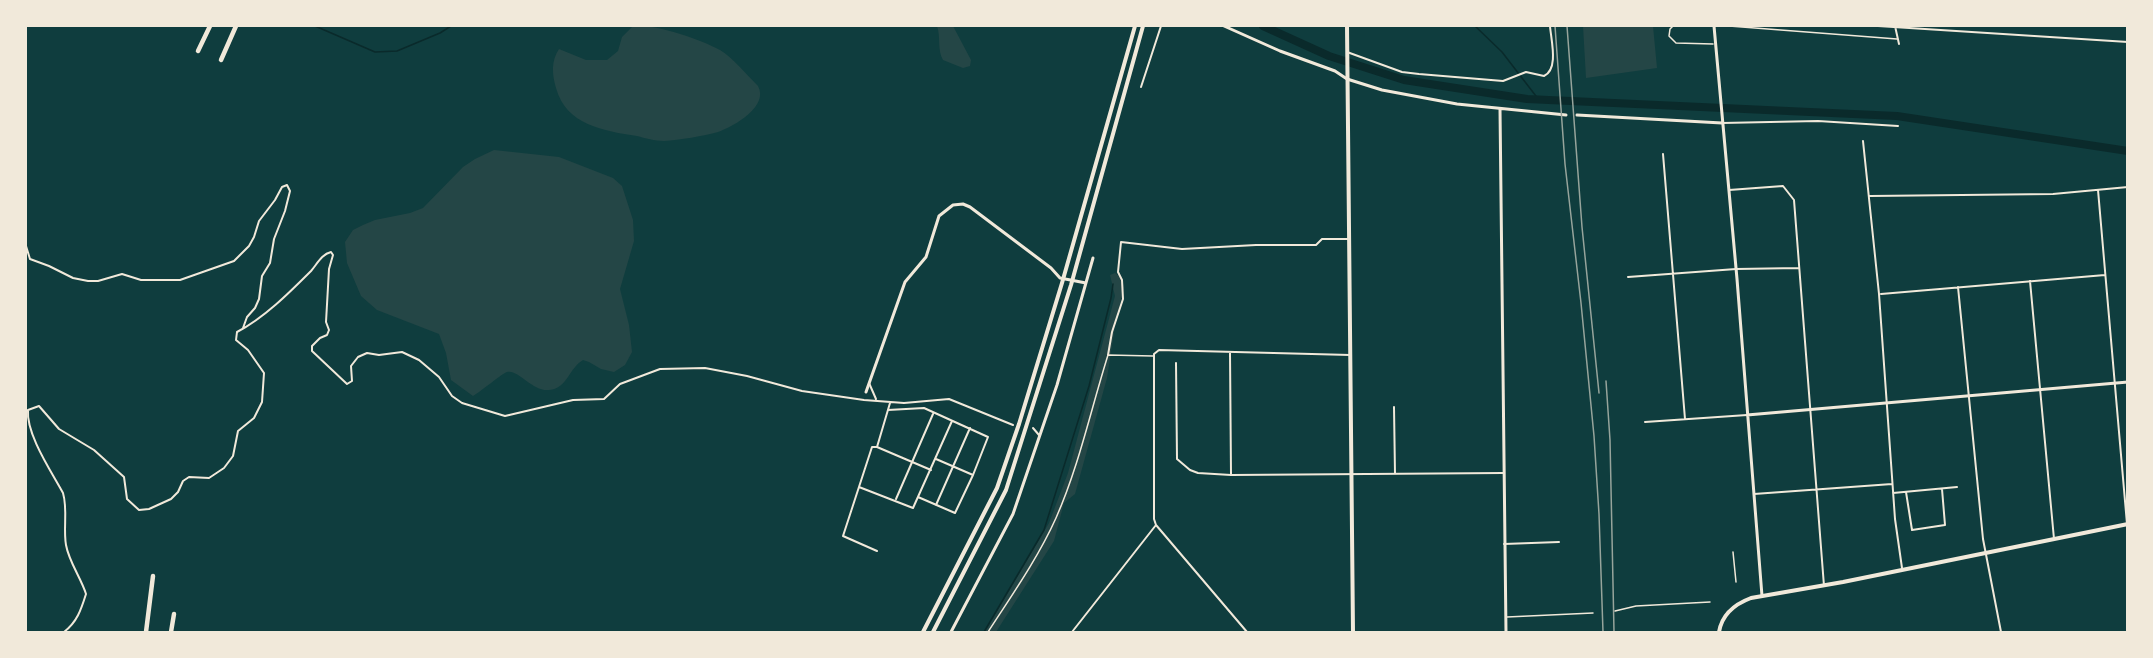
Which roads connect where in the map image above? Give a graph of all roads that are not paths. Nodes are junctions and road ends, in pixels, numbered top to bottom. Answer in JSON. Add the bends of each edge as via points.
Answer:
{"nodes":[{"id":1,"x":210,"y":26,"type":"edge"},
{"id":2,"x":236,"y":26,"type":"edge"},
{"id":3,"x":1135,"y":26,"type":"edge"},
{"id":4,"x":1143,"y":26,"type":"edge"},
{"id":5,"x":1161,"y":26,"type":"edge"},
{"id":6,"x":1224,"y":26,"type":"edge"},
{"id":7,"x":1347,"y":26,"type":"edge"},
{"id":8,"x":1550,"y":26,"type":"edge"},
{"id":9,"x":1673,"y":26,"type":"edge"},
{"id":10,"x":1714,"y":26,"type":"edge"},
{"id":11,"x":1729,"y":26,"type":"edge"},
{"id":12,"x":1878,"y":26,"type":"edge"},
{"id":13,"x":1895,"y":26,"type":"edge"},
{"id":14,"x":1897,"y":39,"type":"junction"},
{"id":15,"x":2127,"y":42,"type":"edge"},
{"id":16,"x":1899,"y":44,"type":"dead end"},
{"id":17,"x":1715,"y":45,"type":"junction"},
{"id":18,"x":198,"y":51,"type":"dead end"},
{"id":19,"x":1347,"y":54,"type":"junction"},
{"id":20,"x":221,"y":60,"type":"dead end"},
{"id":21,"x":1347,"y":77,"type":"junction"},
{"id":22,"x":1142,"y":87,"type":"dead end"},
{"id":23,"x":1500,"y":109,"type":"junction"},
{"id":24,"x":1566,"y":115,"type":"dead end"},
{"id":25,"x":1577,"y":115,"type":"dead end"},
{"id":26,"x":1722,"y":123,"type":"junction"},
{"id":27,"x":1898,"y":126,"type":"dead end"},
{"id":28,"x":1863,"y":141,"type":"dead end"},
{"id":29,"x":1663,"y":154,"type":"dead end"},
{"id":30,"x":2127,"y":187,"type":"edge"},
{"id":31,"x":1728,"y":190,"type":"junction"},
{"id":32,"x":2098,"y":190,"type":"junction"},
{"id":33,"x":1869,"y":196,"type":"junction"},
{"id":34,"x":1348,"y":239,"type":"junction"},
{"id":35,"x":26,"y":246,"type":"edge"},
{"id":36,"x":1093,"y":258,"type":"dead end"},
{"id":37,"x":1799,"y":268,"type":"junction"},
{"id":38,"x":1736,"y":269,"type":"junction"},
{"id":39,"x":1672,"y":274,"type":"junction"},
{"id":40,"x":2105,"y":275,"type":"junction"},
{"id":41,"x":1628,"y":277,"type":"dead end"},
{"id":42,"x":2030,"y":281,"type":"junction"},
{"id":43,"x":1086,"y":283,"type":"junction"},
{"id":44,"x":1958,"y":287,"type":"junction"},
{"id":45,"x":1880,"y":294,"type":"junction"},
{"id":46,"x":242,"y":330,"type":"junction"},
{"id":47,"x":1230,"y":352,"type":"junction"},
{"id":48,"x":1108,"y":355,"type":"junction"},
{"id":49,"x":1350,"y":355,"type":"junction"},
{"id":50,"x":1154,"y":356,"type":"junction"},
{"id":51,"x":1176,"y":363,"type":"dead end"},
{"id":52,"x":869,"y":382,"type":"junction"},
{"id":53,"x":2127,"y":382,"type":"edge"},
{"id":54,"x":2115,"y":383,"type":"junction"},
{"id":55,"x":2041,"y":389,"type":"junction"},
{"id":56,"x":866,"y":392,"type":"dead end"},
{"id":57,"x":1968,"y":396,"type":"junction"},
{"id":58,"x":877,"y":401,"type":"junction"},
{"id":59,"x":891,"y":402,"type":"junction"},
{"id":60,"x":1886,"y":403,"type":"junction"},
{"id":61,"x":1394,"y":407,"type":"dead end"},
{"id":62,"x":1811,"y":409,"type":"junction"},
{"id":63,"x":888,"y":410,"type":"junction"},
{"id":64,"x":933,"y":414,"type":"junction"},
{"id":65,"x":1747,"y":414,"type":"junction"},
{"id":66,"x":1685,"y":419,"type":"junction"},
{"id":67,"x":952,"y":420,"type":"junction"},
{"id":68,"x":1645,"y":422,"type":"dead end"},
{"id":69,"x":1013,"y":425,"type":"dead end"},
{"id":70,"x":970,"y":428,"type":"junction"},
{"id":71,"x":1033,"y":428,"type":"dead end"},
{"id":72,"x":1039,"y":435,"type":"junction"},
{"id":73,"x":877,"y":447,"type":"junction"},
{"id":74,"x":936,"y":459,"type":"junction"},
{"id":75,"x":911,"y":462,"type":"junction"},
{"id":76,"x":953,"y":467,"type":"junction"},
{"id":77,"x":931,"y":470,"type":"junction"},
{"id":78,"x":1503,"y":473,"type":"junction"},
{"id":79,"x":1351,"y":474,"type":"junction"},
{"id":80,"x":1395,"y":474,"type":"junction"},
{"id":81,"x":973,"y":475,"type":"junction"},
{"id":82,"x":1231,"y":475,"type":"junction"},
{"id":83,"x":1892,"y":484,"type":"junction"},
{"id":84,"x":859,"y":487,"type":"junction"},
{"id":85,"x":1957,"y":488,"type":"dead end"},
{"id":86,"x":1817,"y":489,"type":"junction"},
{"id":87,"x":1942,"y":489,"type":"junction"},
{"id":88,"x":1906,"y":492,"type":"junction"},
{"id":89,"x":1893,"y":493,"type":"junction"},
{"id":90,"x":1754,"y":494,"type":"junction"},
{"id":91,"x":918,"y":497,"type":"junction"},
{"id":92,"x":896,"y":500,"type":"junction"},
{"id":93,"x":936,"y":505,"type":"junction"},
{"id":94,"x":2127,"y":524,"type":"edge"},
{"id":95,"x":1156,"y":525,"type":"junction"},
{"id":96,"x":2054,"y":539,"type":"junction"},
{"id":97,"x":1559,"y":542,"type":"dead end"},
{"id":98,"x":1504,"y":544,"type":"junction"},
{"id":99,"x":877,"y":551,"type":"dead end"},
{"id":100,"x":1733,"y":552,"type":"dead end"},
{"id":101,"x":1985,"y":553,"type":"junction"},
{"id":102,"x":1903,"y":570,"type":"junction"},
{"id":103,"x":153,"y":576,"type":"dead end"},
{"id":104,"x":1736,"y":582,"type":"dead end"},
{"id":105,"x":1824,"y":586,"type":"junction"},
{"id":106,"x":1762,"y":596,"type":"junction"},
{"id":107,"x":1710,"y":602,"type":"dead end"},
{"id":108,"x":1616,"y":611,"type":"dead end"},
{"id":109,"x":1593,"y":613,"type":"dead end"},
{"id":110,"x":174,"y":614,"type":"dead end"},
{"id":111,"x":1505,"y":617,"type":"junction"},
{"id":112,"x":64,"y":633,"type":"edge"},
{"id":113,"x":146,"y":633,"type":"edge"},
{"id":114,"x":171,"y":633,"type":"edge"},
{"id":115,"x":923,"y":633,"type":"edge"},
{"id":116,"x":933,"y":633,"type":"edge"},
{"id":117,"x":951,"y":633,"type":"edge"},
{"id":118,"x":988,"y":633,"type":"edge"},
{"id":119,"x":1072,"y":633,"type":"edge"},
{"id":120,"x":1247,"y":633,"type":"edge"},
{"id":121,"x":1353,"y":633,"type":"edge"},
{"id":122,"x":1506,"y":633,"type":"edge"},
{"id":123,"x":1719,"y":633,"type":"edge"},
{"id":124,"x":2001,"y":633,"type":"edge"}],
"edges":[{"from":1,"to":18,"type":"highway"},
{"from":2,"to":20,"type":"highway"},
{"from":3,"to":115,"type":"main road","via":[[1062,283],[997,488]]},
{"from":4,"to":116,"type":"main road","via":[[1071,285],[1006,490]]},
{"from":5,"to":22,"type":"street"},
{"from":6,"to":21,"type":"street"},
{"from":7,"to":19,"type":"main road"},
{"from":8,"to":19,"type":"street","via":[[1552,66],[1550,73],[1540,76],[1526,72],[1503,81],[1410,73]]},
{"from":9,"to":17,"type":"street","via":[[1669,36],[1676,43]]},
{"from":10,"to":17,"type":"street"},
{"from":11,"to":14,"type":"street"},
{"from":12,"to":13,"type":"street"},
{"from":13,"to":14,"type":"street"},
{"from":13,"to":15,"type":"street"},
{"from":14,"to":16,"type":"street"},
{"from":17,"to":26,"type":"street"},
{"from":19,"to":21,"type":"main road"},
{"from":21,"to":23,"type":"street","via":[[1410,96]]},
{"from":21,"to":34,"type":"main road"},
{"from":23,"to":24,"type":"street"},
{"from":23,"to":78,"type":"street"},
{"from":25,"to":26,"type":"street"},
{"from":26,"to":27,"type":"street","via":[[1839,121]]},
{"from":26,"to":31,"type":"street"},
{"from":28,"to":33,"type":"street"},
{"from":29,"to":39,"type":"street"},
{"from":30,"to":32,"type":"street"},
{"from":31,"to":37,"type":"street","via":[[1783,186],[1794,200]]},
{"from":31,"to":38,"type":"street"},
{"from":32,"to":33,"type":"street"},
{"from":32,"to":40,"type":"street"},
{"from":33,"to":45,"type":"street"},
{"from":34,"to":48,"type":"street","via":[[1322,238],[1316,245],[1182,249],[1121,242],[1118,272],[1123,299]]},
{"from":34,"to":49,"type":"main road"},
{"from":35,"to":46,"type":"street","via":[[30,259],[73,278],[98,281],[122,274],[141,280],[180,280],[234,261],[249,246],[259,221],[287,185],[290,191],[270,263],[262,276],[259,299]]},
{"from":36,"to":43,"type":"street"},
{"from":37,"to":38,"type":"street"},
{"from":37,"to":62,"type":"street"},
{"from":38,"to":39,"type":"street"},
{"from":38,"to":65,"type":"street"},
{"from":39,"to":41,"type":"street"},
{"from":39,"to":66,"type":"street"},
{"from":40,"to":42,"type":"street"},
{"from":40,"to":54,"type":"street"},
{"from":42,"to":44,"type":"street"},
{"from":42,"to":55,"type":"street"},
{"from":43,"to":52,"type":"street","via":[[1060,278],[970,207],[950,206],[939,216],[926,256],[904,282]]},
{"from":43,"to":72,"type":"street"},
{"from":44,"to":45,"type":"street"},
{"from":44,"to":57,"type":"street"},
{"from":45,"to":60,"type":"street"},
{"from":46,"to":58,"type":"street","via":[[331,252],[326,322],[330,330],[312,346],[312,351],[347,384],[352,381],[351,366],[358,357],[402,352],[439,377],[462,403],[505,416],[573,400],[604,399],[620,384],[660,369],[705,368],[802,391]]},
{"from":46,"to":112,"type":"street","via":[[237,332],[236,340],[264,373],[262,402],[254,418],[238,431],[233,456],[224,468],[209,478],[189,477],[171,499],[149,508],[139,510],[127,499],[124,477],[104,458],[59,429],[39,406],[28,410],[31,432],[63,493],[67,549],[86,594],[79,616]]},
{"from":47,"to":49,"type":"street"},
{"from":47,"to":50,"type":"street","via":[[1159,350]]},
{"from":47,"to":82,"type":"street"},
{"from":48,"to":50,"type":"street"},
{"from":48,"to":118,"type":"street","via":[[1058,515]]},
{"from":49,"to":79,"type":"main road"},
{"from":50,"to":95,"type":"street"},
{"from":51,"to":82,"type":"street","via":[[1177,459],[1198,473]]},
{"from":52,"to":56,"type":"street"},
{"from":52,"to":58,"type":"street"},
{"from":53,"to":54,"type":"street"},
{"from":54,"to":55,"type":"street"},
{"from":54,"to":94,"type":"street"},
{"from":55,"to":57,"type":"street"},
{"from":55,"to":96,"type":"street"},
{"from":57,"to":60,"type":"street"},
{"from":57,"to":101,"type":"street"},
{"from":58,"to":59,"type":"street"},
{"from":59,"to":63,"type":"street"},
{"from":59,"to":69,"type":"street","via":[[949,399]]},
{"from":60,"to":62,"type":"street"},
{"from":60,"to":83,"type":"street"},
{"from":61,"to":80,"type":"street"},
{"from":62,"to":65,"type":"street"},
{"from":62,"to":86,"type":"street"},
{"from":63,"to":64,"type":"street","via":[[924,408]]},
{"from":63,"to":73,"type":"street"},
{"from":64,"to":67,"type":"street"},
{"from":64,"to":75,"type":"street"},
{"from":65,"to":66,"type":"street"},
{"from":65,"to":90,"type":"street"},
{"from":66,"to":68,"type":"street"},
{"from":67,"to":70,"type":"street"},
{"from":67,"to":74,"type":"street"},
{"from":70,"to":76,"type":"street"},
{"from":70,"to":81,"type":"street","via":[[988,437]]},
{"from":71,"to":72,"type":"street"},
{"from":72,"to":117,"type":"street","via":[[1013,514]]},
{"from":73,"to":75,"type":"street"},
{"from":73,"to":84,"type":"street","via":[[872,447]]},
{"from":74,"to":76,"type":"street"},
{"from":74,"to":77,"type":"street"},
{"from":75,"to":77,"type":"street"},
{"from":75,"to":92,"type":"street"},
{"from":76,"to":81,"type":"street"},
{"from":76,"to":93,"type":"street"},
{"from":77,"to":91,"type":"street"},
{"from":78,"to":80,"type":"street"},
{"from":78,"to":98,"type":"street"},
{"from":79,"to":80,"type":"street"},
{"from":79,"to":82,"type":"street"},
{"from":79,"to":121,"type":"main road"},
{"from":81,"to":93,"type":"street","via":[[954,513]]},
{"from":83,"to":86,"type":"street"},
{"from":83,"to":89,"type":"street"},
{"from":84,"to":92,"type":"street"},
{"from":84,"to":99,"type":"street","via":[[843,536]]},
{"from":85,"to":87,"type":"street"},
{"from":86,"to":90,"type":"street"},
{"from":86,"to":105,"type":"street"},
{"from":87,"to":88,"type":"street"},
{"from":87,"to":88,"type":"street","via":[[1945,525],[1912,531]]},
{"from":88,"to":89,"type":"street"},
{"from":89,"to":102,"type":"street"},
{"from":90,"to":106,"type":"street"},
{"from":91,"to":92,"type":"street","via":[[913,508]]},
{"from":91,"to":93,"type":"street"},
{"from":94,"to":96,"type":"main road"},
{"from":95,"to":119,"type":"street"},
{"from":95,"to":120,"type":"street"},
{"from":96,"to":101,"type":"main road"},
{"from":97,"to":98,"type":"street"},
{"from":98,"to":111,"type":"street"},
{"from":100,"to":104,"type":"street"},
{"from":101,"to":102,"type":"main road"},
{"from":101,"to":124,"type":"street"},
{"from":102,"to":105,"type":"main road"},
{"from":103,"to":113,"type":"highway"},
{"from":105,"to":106,"type":"main road"},
{"from":106,"to":123,"type":"main road","via":[[1731,606]]},
{"from":107,"to":108,"type":"street","via":[[1636,606]]},
{"from":109,"to":111,"type":"street"},
{"from":110,"to":114,"type":"highway"},
{"from":111,"to":122,"type":"street"}]}
